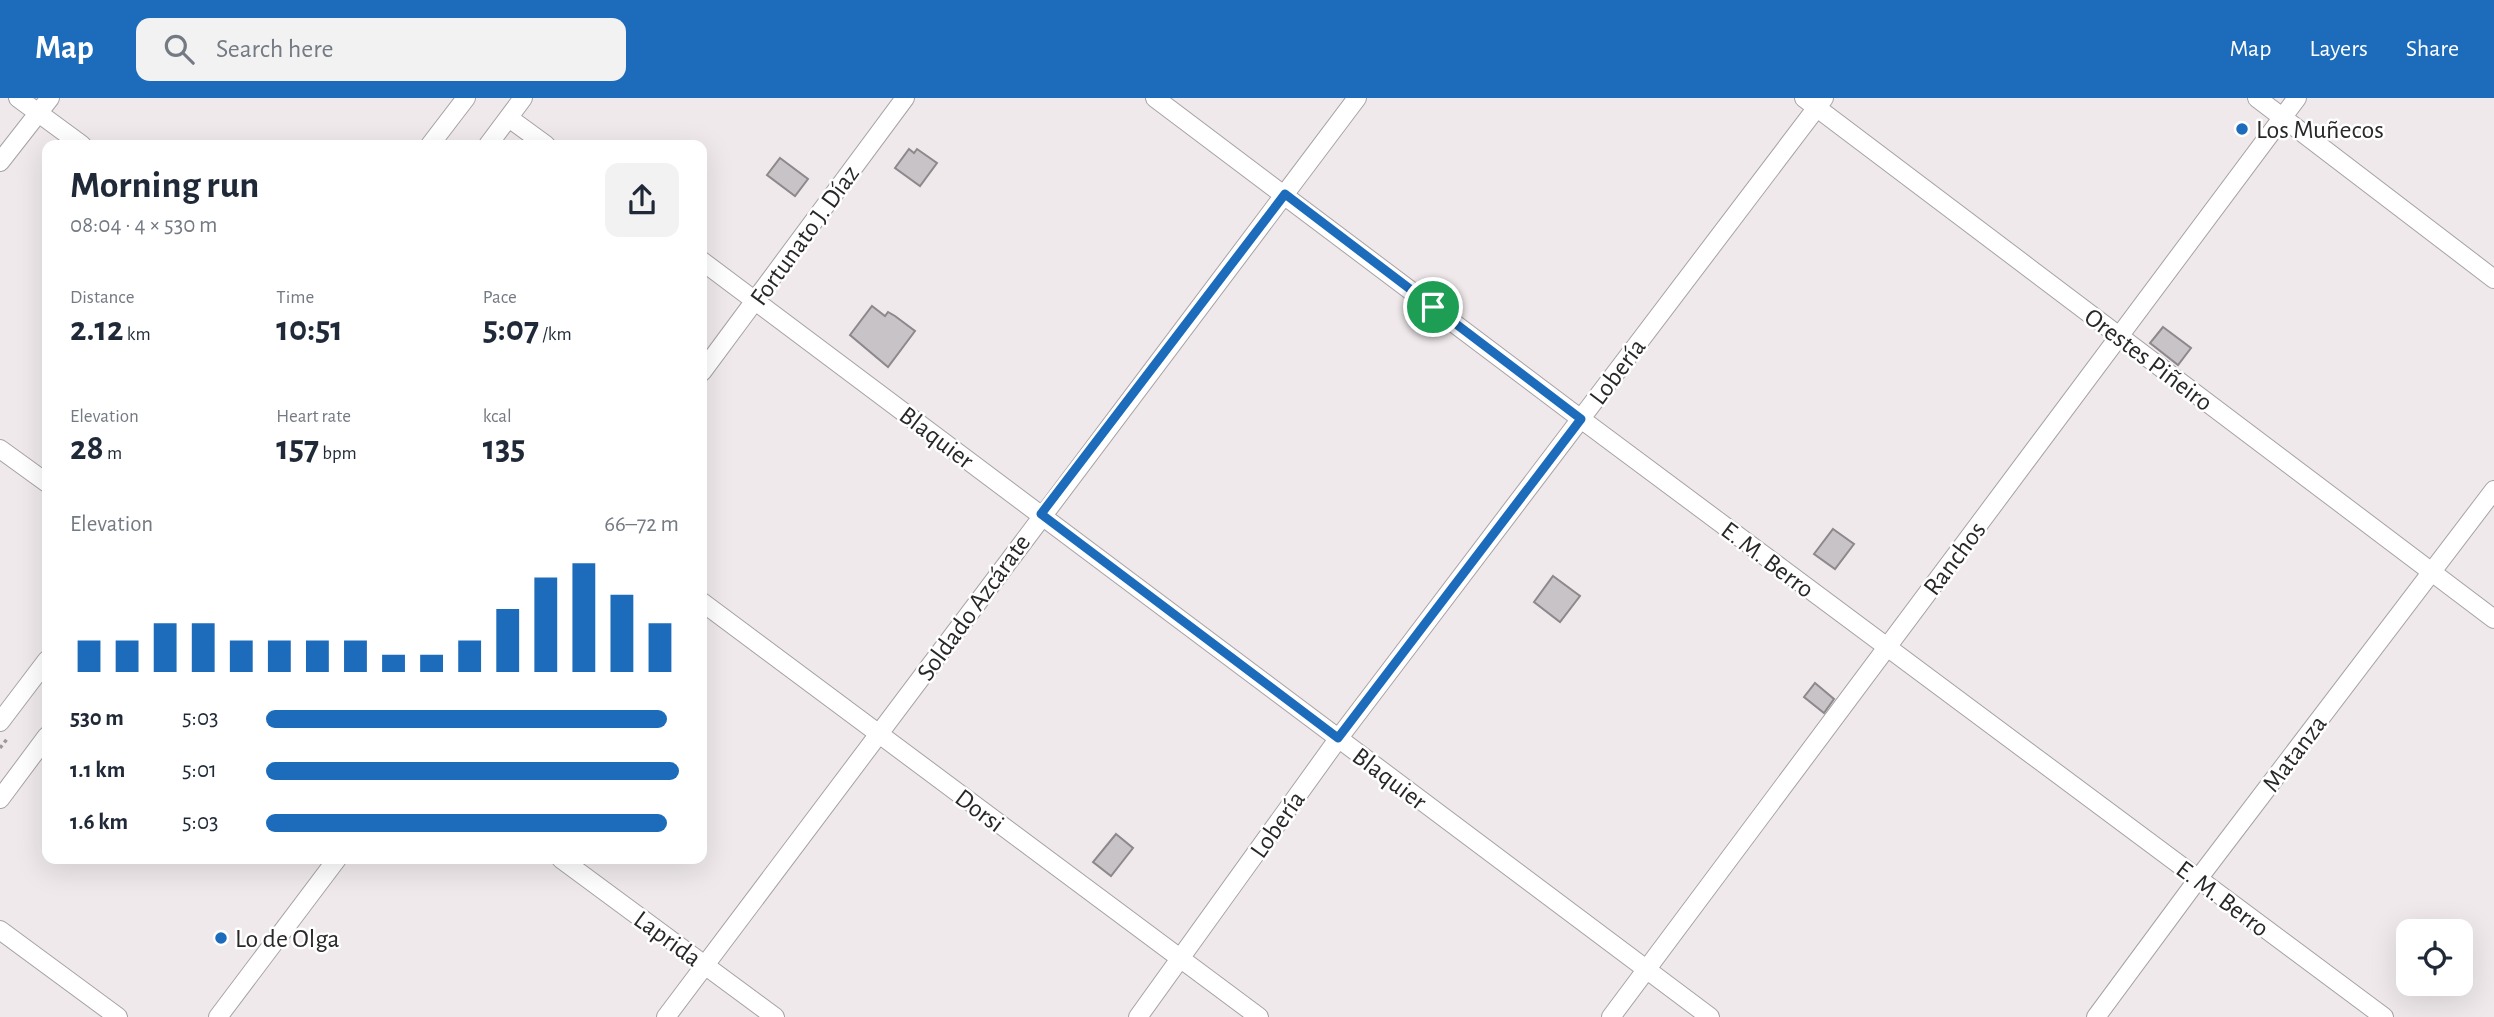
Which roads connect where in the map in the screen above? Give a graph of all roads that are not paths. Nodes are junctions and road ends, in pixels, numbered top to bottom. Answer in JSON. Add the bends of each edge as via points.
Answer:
{"nodes":[{"id":1,"x":18,"y":98,"type":"edge"},
{"id":2,"x":50,"y":98,"type":"edge"},
{"id":3,"x":466,"y":98,"type":"edge"},
{"id":4,"x":523,"y":98,"type":"edge"},
{"id":5,"x":905,"y":98,"type":"edge"},
{"id":6,"x":1155,"y":98,"type":"edge"},
{"id":7,"x":1357,"y":98,"type":"edge"},
{"id":8,"x":2257,"y":98,"type":"edge"},
{"id":9,"x":2297,"y":98,"type":"edge"},
{"id":10,"x":1815,"y":101,"type":"edge"},
{"id":11,"x":38,"y":113,"type":"junction"},
{"id":12,"x":509,"y":118,"type":"junction"},
{"id":13,"x":2283,"y":118,"type":"junction"},
{"id":14,"x":75,"y":140,"type":"edge"},
{"id":15,"x":434,"y":140,"type":"edge"},
{"id":16,"x":492,"y":140,"type":"edge"},
{"id":17,"x":539,"y":140,"type":"edge"},
{"id":18,"x":0,"y":162,"type":"edge"},
{"id":19,"x":1285,"y":194,"type":"junction"},
{"id":20,"x":707,"y":265,"type":"edge"},
{"id":21,"x":2494,"y":279,"type":"edge"},
{"id":22,"x":755,"y":300,"type":"junction"},
{"id":23,"x":2119,"y":337,"type":"junction"},
{"id":24,"x":707,"y":365,"type":"edge"},
{"id":25,"x":1581,"y":419,"type":"junction"},
{"id":26,"x":0,"y":449,"type":"edge"},
{"id":27,"x":42,"y":479,"type":"edge"},
{"id":28,"x":2494,"y":490,"type":"edge"},
{"id":29,"x":1041,"y":514,"type":"junction"},
{"id":30,"x":2432,"y":573,"type":"junction"},
{"id":31,"x":707,"y":606,"type":"edge"},
{"id":32,"x":2494,"y":619,"type":"edge"},
{"id":33,"x":1887,"y":648,"type":"junction"},
{"id":34,"x":42,"y":667,"type":"edge"},
{"id":35,"x":0,"y":722,"type":"edge"},
{"id":36,"x":879,"y":735,"type":"junction"},
{"id":37,"x":1338,"y":738,"type":"junction"},
{"id":38,"x":42,"y":743,"type":"edge"},
{"id":39,"x":0,"y":799,"type":"edge"},
{"id":40,"x":333,"y":864,"type":"edge"},
{"id":41,"x":568,"y":864,"type":"edge"},
{"id":42,"x":2198,"y":879,"type":"junction"},
{"id":43,"x":0,"y":930,"type":"edge"},
{"id":44,"x":1181,"y":959,"type":"junction"},
{"id":45,"x":705,"y":965,"type":"junction"},
{"id":46,"x":1647,"y":969,"type":"junction"},
{"id":47,"x":118,"y":1017,"type":"edge"},
{"id":48,"x":218,"y":1017,"type":"edge"},
{"id":49,"x":666,"y":1017,"type":"edge"},
{"id":50,"x":775,"y":1017,"type":"edge"},
{"id":51,"x":1138,"y":1017,"type":"edge"},
{"id":52,"x":1259,"y":1017,"type":"edge"},
{"id":53,"x":1611,"y":1017,"type":"edge"},
{"id":54,"x":1710,"y":1017,"type":"edge"},
{"id":55,"x":2096,"y":1017,"type":"edge"},
{"id":56,"x":2384,"y":1017,"type":"edge"}],
"edges":[{"from":1,"to":11,"type":"street"},
{"from":2,"to":11,"type":"street"},
{"from":3,"to":15,"type":"street"},
{"from":4,"to":12,"type":"street"},
{"from":5,"to":22,"type":"street","name":"Fortunato J. Díaz"},
{"from":6,"to":19,"type":"street","name":"E. M. Berro"},
{"from":7,"to":19,"type":"street","name":"Soldado Azcárate"},
{"from":8,"to":13,"type":"street"},
{"from":9,"to":13,"type":"street","name":"Ranchos"},
{"from":10,"to":23,"type":"street","name":"Orestes Piñeiro"},
{"from":10,"to":25,"type":"street","name":"Lobería"},
{"from":11,"to":14,"type":"street"},
{"from":11,"to":18,"type":"street"},
{"from":12,"to":16,"type":"street"},
{"from":12,"to":17,"type":"street"},
{"from":13,"to":21,"type":"street"},
{"from":13,"to":23,"type":"street","name":"Ranchos"},
{"from":19,"to":25,"type":"street","name":"E. M. Berro"},
{"from":19,"to":29,"type":"street","name":"Soldado Azcárate"},
{"from":20,"to":22,"type":"street","name":"Blaquier"},
{"from":22,"to":24,"type":"street","name":"Fortunato J. Díaz"},
{"from":22,"to":29,"type":"street","name":"Blaquier"},
{"from":23,"to":30,"type":"street","name":"Orestes Piñeiro"},
{"from":23,"to":33,"type":"street","name":"Ranchos"},
{"from":25,"to":33,"type":"street","name":"E. M. Berro"},
{"from":25,"to":37,"type":"street","name":"Lobería"},
{"from":26,"to":27,"type":"street"},
{"from":28,"to":30,"type":"street","name":"Matanza"},
{"from":29,"to":36,"type":"street","name":"Soldado Azcárate"},
{"from":29,"to":37,"type":"street","name":"Blaquier"},
{"from":30,"to":32,"type":"street","name":"Orestes Piñeiro"},
{"from":30,"to":42,"type":"street","name":"Matanza"},
{"from":31,"to":36,"type":"street","name":"Dorsi"},
{"from":33,"to":42,"type":"street","name":"E. M. Berro"},
{"from":33,"to":46,"type":"street","name":"Ranchos"},
{"from":34,"to":35,"type":"street"},
{"from":36,"to":44,"type":"street","name":"Dorsi"},
{"from":36,"to":45,"type":"street","name":"Soldado Azcárate"},
{"from":37,"to":44,"type":"street","name":"Lobería"},
{"from":37,"to":46,"type":"street","name":"Blaquier"},
{"from":38,"to":39,"type":"street"},
{"from":40,"to":48,"type":"street"},
{"from":41,"to":45,"type":"street","name":"Laprida"},
{"from":42,"to":55,"type":"street","name":"Matanza"},
{"from":42,"to":56,"type":"street","name":"E. M. Berro"},
{"from":43,"to":47,"type":"street"},
{"from":44,"to":51,"type":"street","name":"Lobería"},
{"from":44,"to":52,"type":"street","name":"Dorsi"},
{"from":45,"to":49,"type":"street","name":"Soldado Azcárate"},
{"from":45,"to":50,"type":"street","name":"Laprida"},
{"from":46,"to":53,"type":"street","name":"Ranchos"},
{"from":46,"to":54,"type":"street","name":"Blaquier"}]}
